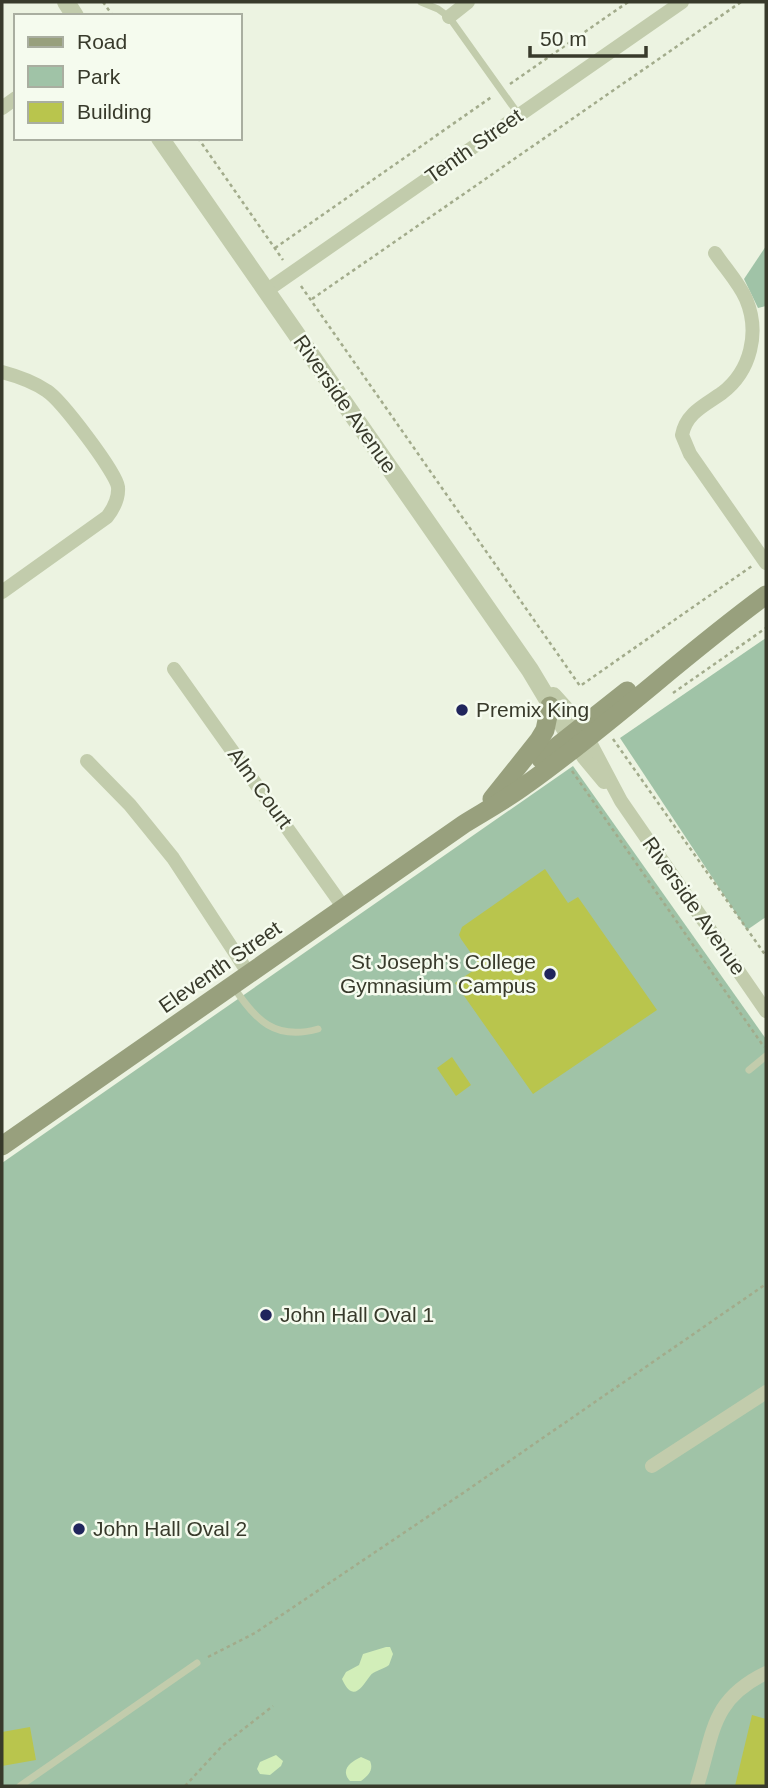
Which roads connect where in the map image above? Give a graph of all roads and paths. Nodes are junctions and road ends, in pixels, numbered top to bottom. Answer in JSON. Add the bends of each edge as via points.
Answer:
{"nodes":[{"id":1,"x":421,"y":2,"type":"edge"},
{"id":2,"x":468,"y":2,"type":"edge"},
{"id":3,"x":628,"y":2,"type":"edge"},
{"id":4,"x":682,"y":2,"type":"edge"},
{"id":5,"x":741,"y":2,"type":"edge"},
{"id":6,"x":449,"y":17,"type":"junction"},
{"id":7,"x":502,"y":89,"type":"junction"},
{"id":8,"x":520,"y":115,"type":"junction"},
{"id":9,"x":161,"y":140,"type":"edge"},
{"id":10,"x":199,"y":140,"type":"edge"},
{"id":11,"x":275,"y":248,"type":"junction"},
{"id":12,"x":715,"y":253,"type":"dead end"},
{"id":13,"x":292,"y":273,"type":"junction"},
{"id":14,"x":266,"y":291,"type":"junction"},
{"id":15,"x":311,"y":300,"type":"junction"},
{"id":16,"x":2,"y":372,"type":"edge"},
{"id":17,"x":765,"y":561,"type":"edge"},
{"id":18,"x":2,"y":592,"type":"edge"},
{"id":19,"x":766,"y":595,"type":"edge"},
{"id":20,"x":766,"y":628,"type":"edge"},
{"id":21,"x":174,"y":669,"type":"dead end"},
{"id":22,"x":530,"y":670,"type":"junction"},
{"id":23,"x":663,"y":700,"type":"dead end"},
{"id":24,"x":550,"y":706,"type":"junction"},
{"id":25,"x":582,"y":739,"type":"junction"},
{"id":26,"x":87,"y":761,"type":"dead end"},
{"id":27,"x":570,"y":768,"type":"dead end"},
{"id":28,"x":492,"y":800,"type":"junction"},
{"id":29,"x":464,"y":824,"type":"junction"},
{"id":30,"x":344,"y":908,"type":"junction"},
{"id":31,"x":766,"y":957,"type":"edge"},
{"id":32,"x":241,"y":980,"type":"junction"},
{"id":33,"x":766,"y":1011,"type":"edge"},
{"id":34,"x":318,"y":1029,"type":"dead end"},
{"id":35,"x":766,"y":1050,"type":"edge"},
{"id":36,"x":766,"y":1056,"type":"edge"},
{"id":37,"x":749,"y":1070,"type":"dead end"},
{"id":38,"x":2,"y":1146,"type":"edge"},
{"id":39,"x":766,"y":1284,"type":"edge"},
{"id":40,"x":766,"y":1392,"type":"edge"},
{"id":41,"x":652,"y":1466,"type":"dead end"},
{"id":42,"x":197,"y":1662,"type":"joint"},
{"id":43,"x":766,"y":1673,"type":"edge"},
{"id":44,"x":273,"y":1706,"type":"dead end"},
{"id":45,"x":20,"y":1786,"type":"edge"},
{"id":46,"x":185,"y":1786,"type":"edge"},
{"id":47,"x":696,"y":1786,"type":"edge"}],
"edges":[{"from":1,"to":6,"type":"lane"},
{"from":2,"to":6,"type":"street"},
{"from":3,"to":7,"type":"path"},
{"from":4,"to":8,"type":"street","name":"Tenth Street"},
{"from":5,"to":15,"type":"path"},
{"from":6,"to":7,"type":"lane"},
{"from":7,"to":8,"type":"lane"},
{"from":7,"to":11,"type":"path"},
{"from":8,"to":13,"type":"street","name":"Tenth Street"},
{"from":9,"to":14,"type":"street","name":"Riverside Avenue"},
{"from":10,"to":11,"type":"path"},
{"from":11,"to":13,"type":"path"},
{"from":12,"to":17,"type":"street","via":[[746,300],[753,342],[735,381],[687,419],[682,435],[690,454]]},
{"from":13,"to":14,"type":"street","name":"Tenth Street"},
{"from":13,"to":15,"type":"path"},
{"from":14,"to":22,"type":"street","name":"Riverside Avenue"},
{"from":15,"to":17,"type":"path","via":[[580,685]]},
{"from":16,"to":18,"type":"street","via":[[32,382],[57,399],[111,471],[118,489],[107,517]]},
{"from":19,"to":25,"type":"main road","name":"Eleventh Street"},
{"from":20,"to":23,"type":"path"},
{"from":21,"to":30,"type":"street","name":"Alm Court"},
{"from":22,"to":24,"type":"street","name":"Riverside Avenue"},
{"from":22,"to":25,"type":"street","name":"Riverside Avenue"},
{"from":24,"to":25,"type":"street","name":"Riverside Avenue"},
{"from":24,"to":28,"type":"main road","via":[[539,740]]},
{"from":25,"to":28,"type":"main road","name":"Eleventh Street"},
{"from":25,"to":29,"type":"main road","name":"Eleventh Street","via":[[526,785]]},
{"from":25,"to":31,"type":"path","via":[[613,739]]},
{"from":25,"to":33,"type":"street","name":"Riverside Avenue"},
{"from":26,"to":32,"type":"street","via":[[131,805],[173,858]]},
{"from":27,"to":35,"type":"path"},
{"from":28,"to":29,"type":"main road","name":"Eleventh Street"},
{"from":29,"to":30,"type":"main road","name":"Eleventh Street"},
{"from":30,"to":32,"type":"main road","name":"Eleventh Street"},
{"from":32,"to":34,"type":"lane","via":[[252,1013],[263,1023],[288,1032]]},
{"from":32,"to":38,"type":"main road","name":"Eleventh Street"},
{"from":36,"to":37,"type":"lane"},
{"from":39,"to":42,"type":"path","via":[[254,1633]]},
{"from":40,"to":41,"type":"street"},
{"from":42,"to":45,"type":"lane"},
{"from":43,"to":47,"type":"street","via":[[739,1688],[719,1713]]},
{"from":44,"to":46,"type":"path","via":[[223,1745]]}]}
